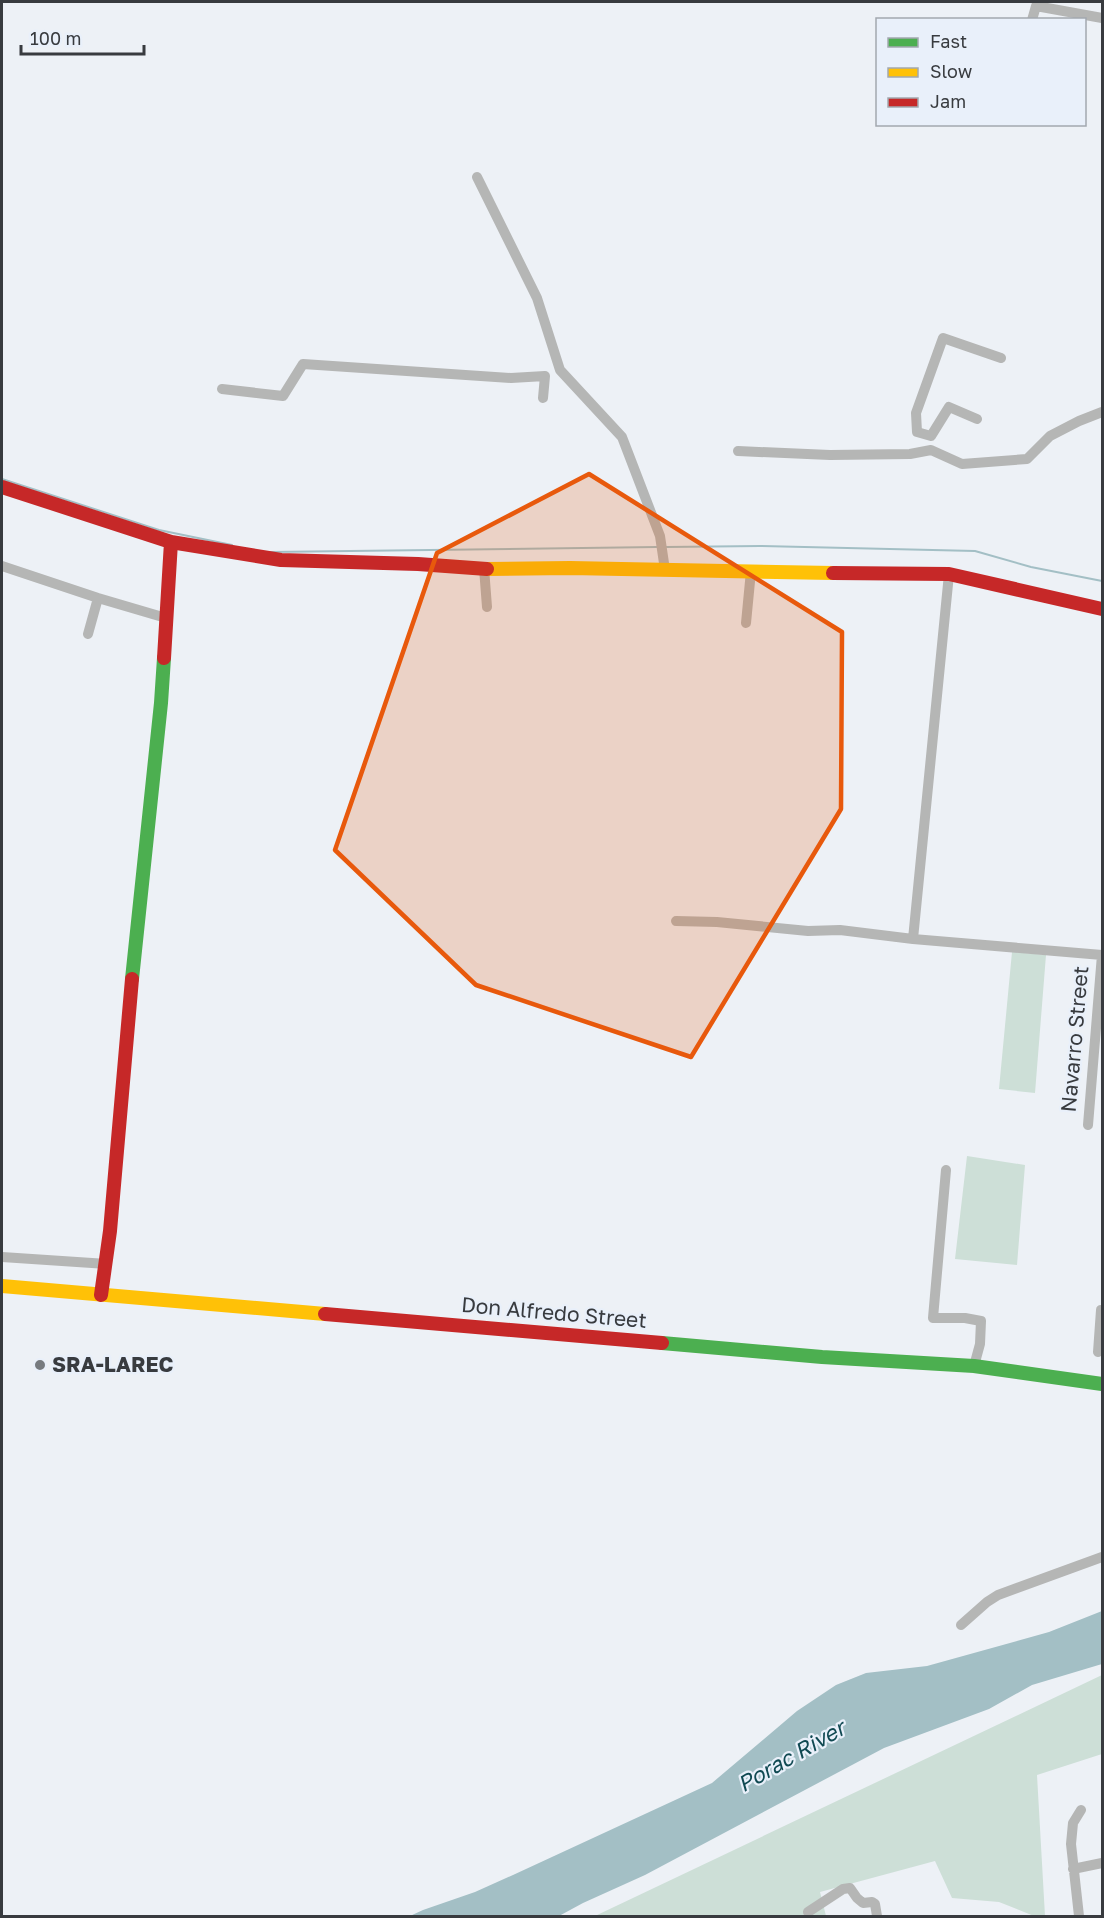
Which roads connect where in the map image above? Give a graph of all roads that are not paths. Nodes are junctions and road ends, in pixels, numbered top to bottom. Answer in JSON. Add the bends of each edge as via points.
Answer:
{"nodes":[{"id":1,"x":1033,"y":18,"type":"edge"},
{"id":2,"x":1102,"y":18,"type":"edge"},
{"id":3,"x":477,"y":177,"type":"dead end"},
{"id":4,"x":1001,"y":358,"type":"dead end"},
{"id":5,"x":222,"y":389,"type":"dead end"},
{"id":6,"x":543,"y":398,"type":"dead end"},
{"id":7,"x":1102,"y":411,"type":"edge"},
{"id":8,"x":977,"y":418,"type":"dead end"},
{"id":9,"x":738,"y":451,"type":"dead end"},
{"id":10,"x":2,"y":487,"type":"edge"},
{"id":11,"x":171,"y":542,"type":"junction"},
{"id":12,"x":2,"y":566,"type":"edge"},
{"id":13,"x":664,"y":567,"type":"junction"},
{"id":14,"x":484,"y":568,"type":"junction"},
{"id":15,"x":751,"y":571,"type":"junction"},
{"id":16,"x":949,"y":574,"type":"junction"},
{"id":17,"x":98,"y":598,"type":"junction"},
{"id":18,"x":487,"y":607,"type":"dead end"},
{"id":19,"x":1102,"y":609,"type":"edge"},
{"id":20,"x":166,"y":618,"type":"junction"},
{"id":21,"x":746,"y":623,"type":"dead end"},
{"id":22,"x":88,"y":634,"type":"dead end"},
{"id":23,"x":676,"y":921,"type":"dead end"},
{"id":24,"x":913,"y":939,"type":"junction"},
{"id":25,"x":1102,"y":955,"type":"edge"},
{"id":26,"x":1088,"y":1125,"type":"dead end"},
{"id":27,"x":946,"y":1170,"type":"dead end"},
{"id":28,"x":2,"y":1257,"type":"edge"},
{"id":29,"x":107,"y":1264,"type":"junction"},
{"id":30,"x":2,"y":1286,"type":"edge"},
{"id":31,"x":101,"y":1295,"type":"junction"},
{"id":32,"x":1102,"y":1310,"type":"edge"},
{"id":33,"x":1098,"y":1352,"type":"dead end"},
{"id":34,"x":974,"y":1365,"type":"junction"},
{"id":35,"x":1102,"y":1384,"type":"edge"},
{"id":36,"x":1102,"y":1557,"type":"edge"},
{"id":37,"x":962,"y":1625,"type":"dead end"},
{"id":38,"x":1081,"y":1810,"type":"dead end"},
{"id":39,"x":1102,"y":1863,"type":"edge"},
{"id":40,"x":1073,"y":1869,"type":"junction"},
{"id":41,"x":808,"y":1912,"type":"dead end"},
{"id":42,"x":877,"y":1917,"type":"edge"},
{"id":43,"x":1079,"y":1917,"type":"edge"}],
"edges":[{"from":1,"to":2,"type":"street","via":[[1036,6]]},
{"from":3,"to":13,"type":"street","via":[[537,298],[561,370],[621,437],[660,536]]},
{"from":4,"to":8,"type":"street","via":[[943,338],[916,413],[917,432],[932,436],[949,407]]},
{"from":5,"to":6,"type":"street","via":[[283,396],[303,364],[511,378],[545,376]]},
{"from":7,"to":9,"type":"street","via":[[1050,436],[1027,459],[962,464],[931,450],[830,455]]},
{"from":10,"to":11,"type":"street"},
{"from":11,"to":14,"type":"street","via":[[281,560]]},
{"from":11,"to":20,"type":"street"},
{"from":12,"to":17,"type":"street"},
{"from":13,"to":14,"type":"street"},
{"from":13,"to":15,"type":"street"},
{"from":14,"to":18,"type":"street"},
{"from":15,"to":16,"type":"street"},
{"from":15,"to":21,"type":"street"},
{"from":16,"to":19,"type":"street"},
{"from":16,"to":24,"type":"street"},
{"from":17,"to":20,"type":"street"},
{"from":17,"to":22,"type":"street"},
{"from":20,"to":29,"type":"street"},
{"from":23,"to":24,"type":"street","via":[[840,930]]},
{"from":24,"to":25,"type":"street"},
{"from":25,"to":26,"type":"street","name":"Navarro Street"},
{"from":27,"to":34,"type":"street","via":[[933,1318],[981,1321]]},
{"from":28,"to":29,"type":"street"},
{"from":29,"to":31,"type":"street"},
{"from":30,"to":31,"type":"street","name":"Don Alfredo Street"},
{"from":31,"to":34,"type":"street","name":"Don Alfredo Street","via":[[822,1357]]},
{"from":32,"to":33,"type":"street"},
{"from":34,"to":35,"type":"street","name":"Don Alfredo Street"},
{"from":36,"to":37,"type":"street","via":[[998,1595]]},
{"from":38,"to":40,"type":"street","via":[[1072,1823]]},
{"from":39,"to":40,"type":"street"},
{"from":40,"to":43,"type":"street"},
{"from":41,"to":42,"type":"street","via":[[850,1888],[863,1903],[874,1904]]}]}
